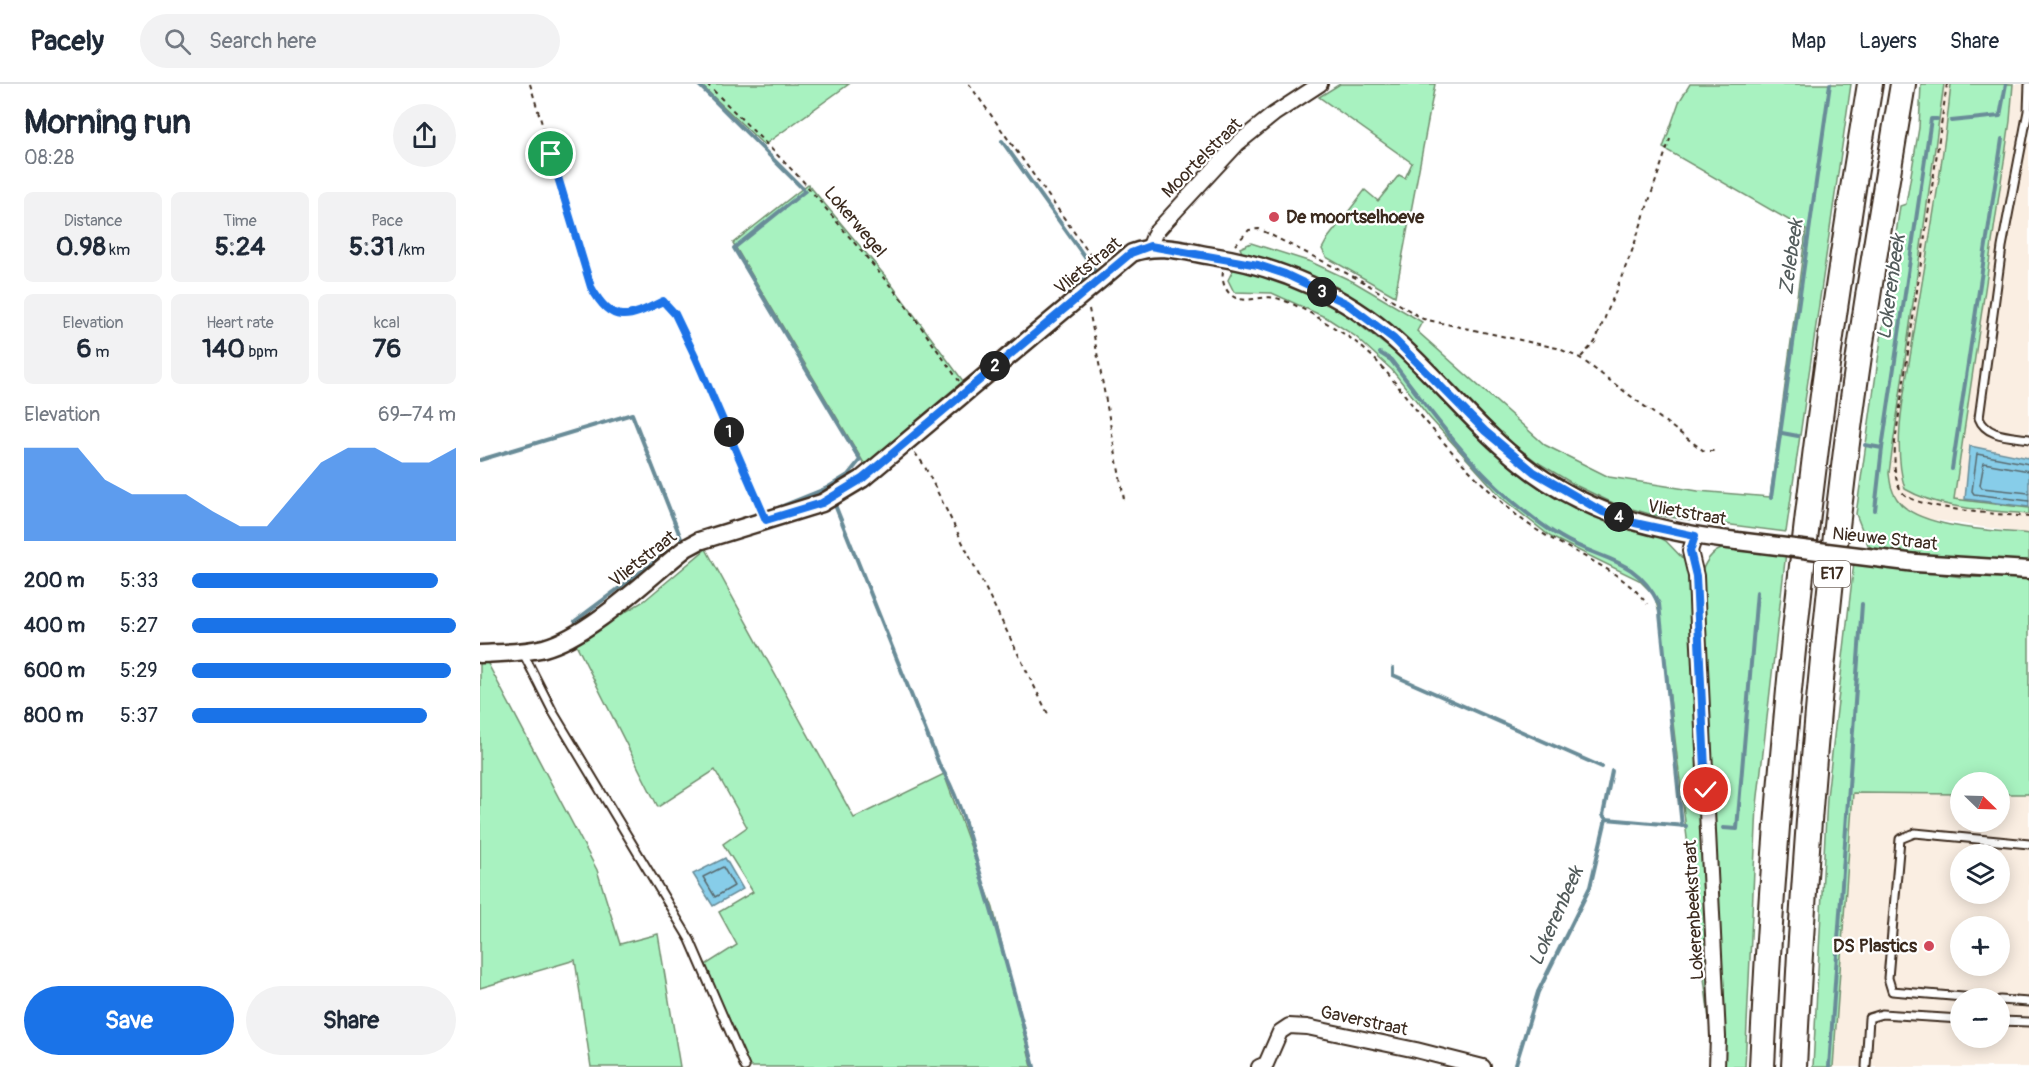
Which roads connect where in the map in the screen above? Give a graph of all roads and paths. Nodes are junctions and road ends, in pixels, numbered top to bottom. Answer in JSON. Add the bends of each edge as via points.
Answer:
{"nodes":[{"id":1,"x":530,"y":84,"type":"edge"},
{"id":2,"x":707,"y":84,"type":"edge"},
{"id":3,"x":969,"y":84,"type":"edge"},
{"id":4,"x":1320,"y":84,"type":"edge"},
{"id":5,"x":1870,"y":84,"type":"edge"},
{"id":6,"x":1903,"y":84,"type":"edge"},
{"id":7,"x":1947,"y":84,"type":"edge"},
{"id":8,"x":2029,"y":84,"type":"edge"},
{"id":9,"x":1670,"y":139,"type":"dead end"},
{"id":10,"x":1150,"y":246,"type":"junction"},
{"id":11,"x":1105,"y":275,"type":"junction"},
{"id":12,"x":1079,"y":298,"type":"junction"},
{"id":13,"x":1580,"y":358,"type":"dead end"},
{"id":14,"x":965,"y":390,"type":"junction"},
{"id":15,"x":2029,"y":439,"type":"edge"},
{"id":16,"x":906,"y":441,"type":"junction"},
{"id":17,"x":1124,"y":499,"type":"dead end"},
{"id":18,"x":2029,"y":517,"type":"edge"},
{"id":19,"x":766,"y":520,"type":"junction"},
{"id":20,"x":1695,"y":536,"type":"junction"},
{"id":21,"x":1737,"y":541,"type":"joint"},
{"id":22,"x":2029,"y":570,"type":"edge"},
{"id":23,"x":522,"y":650,"type":"junction"},
{"id":24,"x":480,"y":654,"type":"edge"},
{"id":25,"x":1049,"y":716,"type":"dead end"},
{"id":26,"x":2029,"y":844,"type":"edge"},
{"id":27,"x":1950,"y":996,"type":"edge"},
{"id":28,"x":2010,"y":1001,"type":"edge"},
{"id":29,"x":2029,"y":1002,"type":"edge"},
{"id":30,"x":1950,"y":1018,"type":"edge"},
{"id":31,"x":2010,"y":1021,"type":"edge"},
{"id":32,"x":2029,"y":1022,"type":"edge"},
{"id":33,"x":745,"y":1067,"type":"edge"},
{"id":34,"x":1259,"y":1067,"type":"edge"},
{"id":35,"x":1483,"y":1067,"type":"edge"},
{"id":36,"x":1716,"y":1067,"type":"edge"},
{"id":37,"x":1762,"y":1067,"type":"edge"},
{"id":38,"x":1794,"y":1067,"type":"edge"},
{"id":39,"x":1866,"y":1067,"type":"edge"}],
"edges":[{"from":1,"to":19,"type":"path","via":[[591,287],[601,304],[619,317],[663,301],[671,307]]},
{"from":2,"to":14,"type":"path","name":"Lokerwegel","via":[[802,180],[902,300]]},
{"from":3,"to":11,"type":"path"},
{"from":4,"to":10,"type":"street","name":"Moortelstraat","via":[[1238,143],[1155,233]]},
{"from":5,"to":37,"type":"highway","number":"E17","via":[[1808,499],[1785,713]]},
{"from":6,"to":38,"type":"highway","number":"E17","via":[[1875,249],[1840,502],[1814,753]]},
{"from":7,"to":18,"type":"path","via":[[1894,471],[1903,494],[1914,500],[1937,507]]},
{"from":8,"to":15,"type":"lane","via":[[2028,111],[2002,247],[1979,417],[1989,431]]},
{"from":9,"to":13,"type":"path","via":[[1632,251],[1595,342]]},
{"from":10,"to":11,"type":"street","name":"Vlietstraat","via":[[1131,253]]},
{"from":10,"to":20,"type":"street","name":"Vlietstraat","via":[[1258,265],[1346,303],[1394,339],[1485,431],[1534,472],[1603,512]]},
{"from":11,"to":12,"type":"street","name":"Vlietstraat"},
{"from":12,"to":14,"type":"street","name":"Vlietstraat"},
{"from":12,"to":17,"type":"path","via":[[1090,310]]},
{"from":14,"to":16,"type":"street","name":"Vlietstraat"},
{"from":16,"to":19,"type":"street","name":"Vlietstraat","via":[[840,493],[822,503]]},
{"from":16,"to":25,"type":"path","via":[[924,465]]},
{"from":19,"to":23,"type":"street","name":"Vlietstraat","via":[[699,541],[569,638],[544,648]]},
{"from":20,"to":21,"type":"street","name":"Vlietstraat"},
{"from":20,"to":36,"type":"street","name":"Lokerenbeekstraat","via":[[1690,551],[1696,576]]},
{"from":21,"to":22,"type":"street","name":"Nieuwe Straat","bridge":true,"via":[[1916,563]]},
{"from":23,"to":24,"type":"street","name":"Vlietstraat"},
{"from":23,"to":33,"type":"lane","via":[[553,712],[690,940]]},
{"from":26,"to":27,"type":"lane","via":[[1914,834],[1900,839],[1888,978],[1892,991]]},
{"from":28,"to":29,"type":"lane"},
{"from":30,"to":39,"type":"lane","via":[[1882,1014],[1869,1018]]},
{"from":31,"to":32,"type":"lane"},
{"from":34,"to":35,"type":"street","name":"Gaverstraat","via":[[1266,1064],[1280,1032],[1289,1026]]}]}
